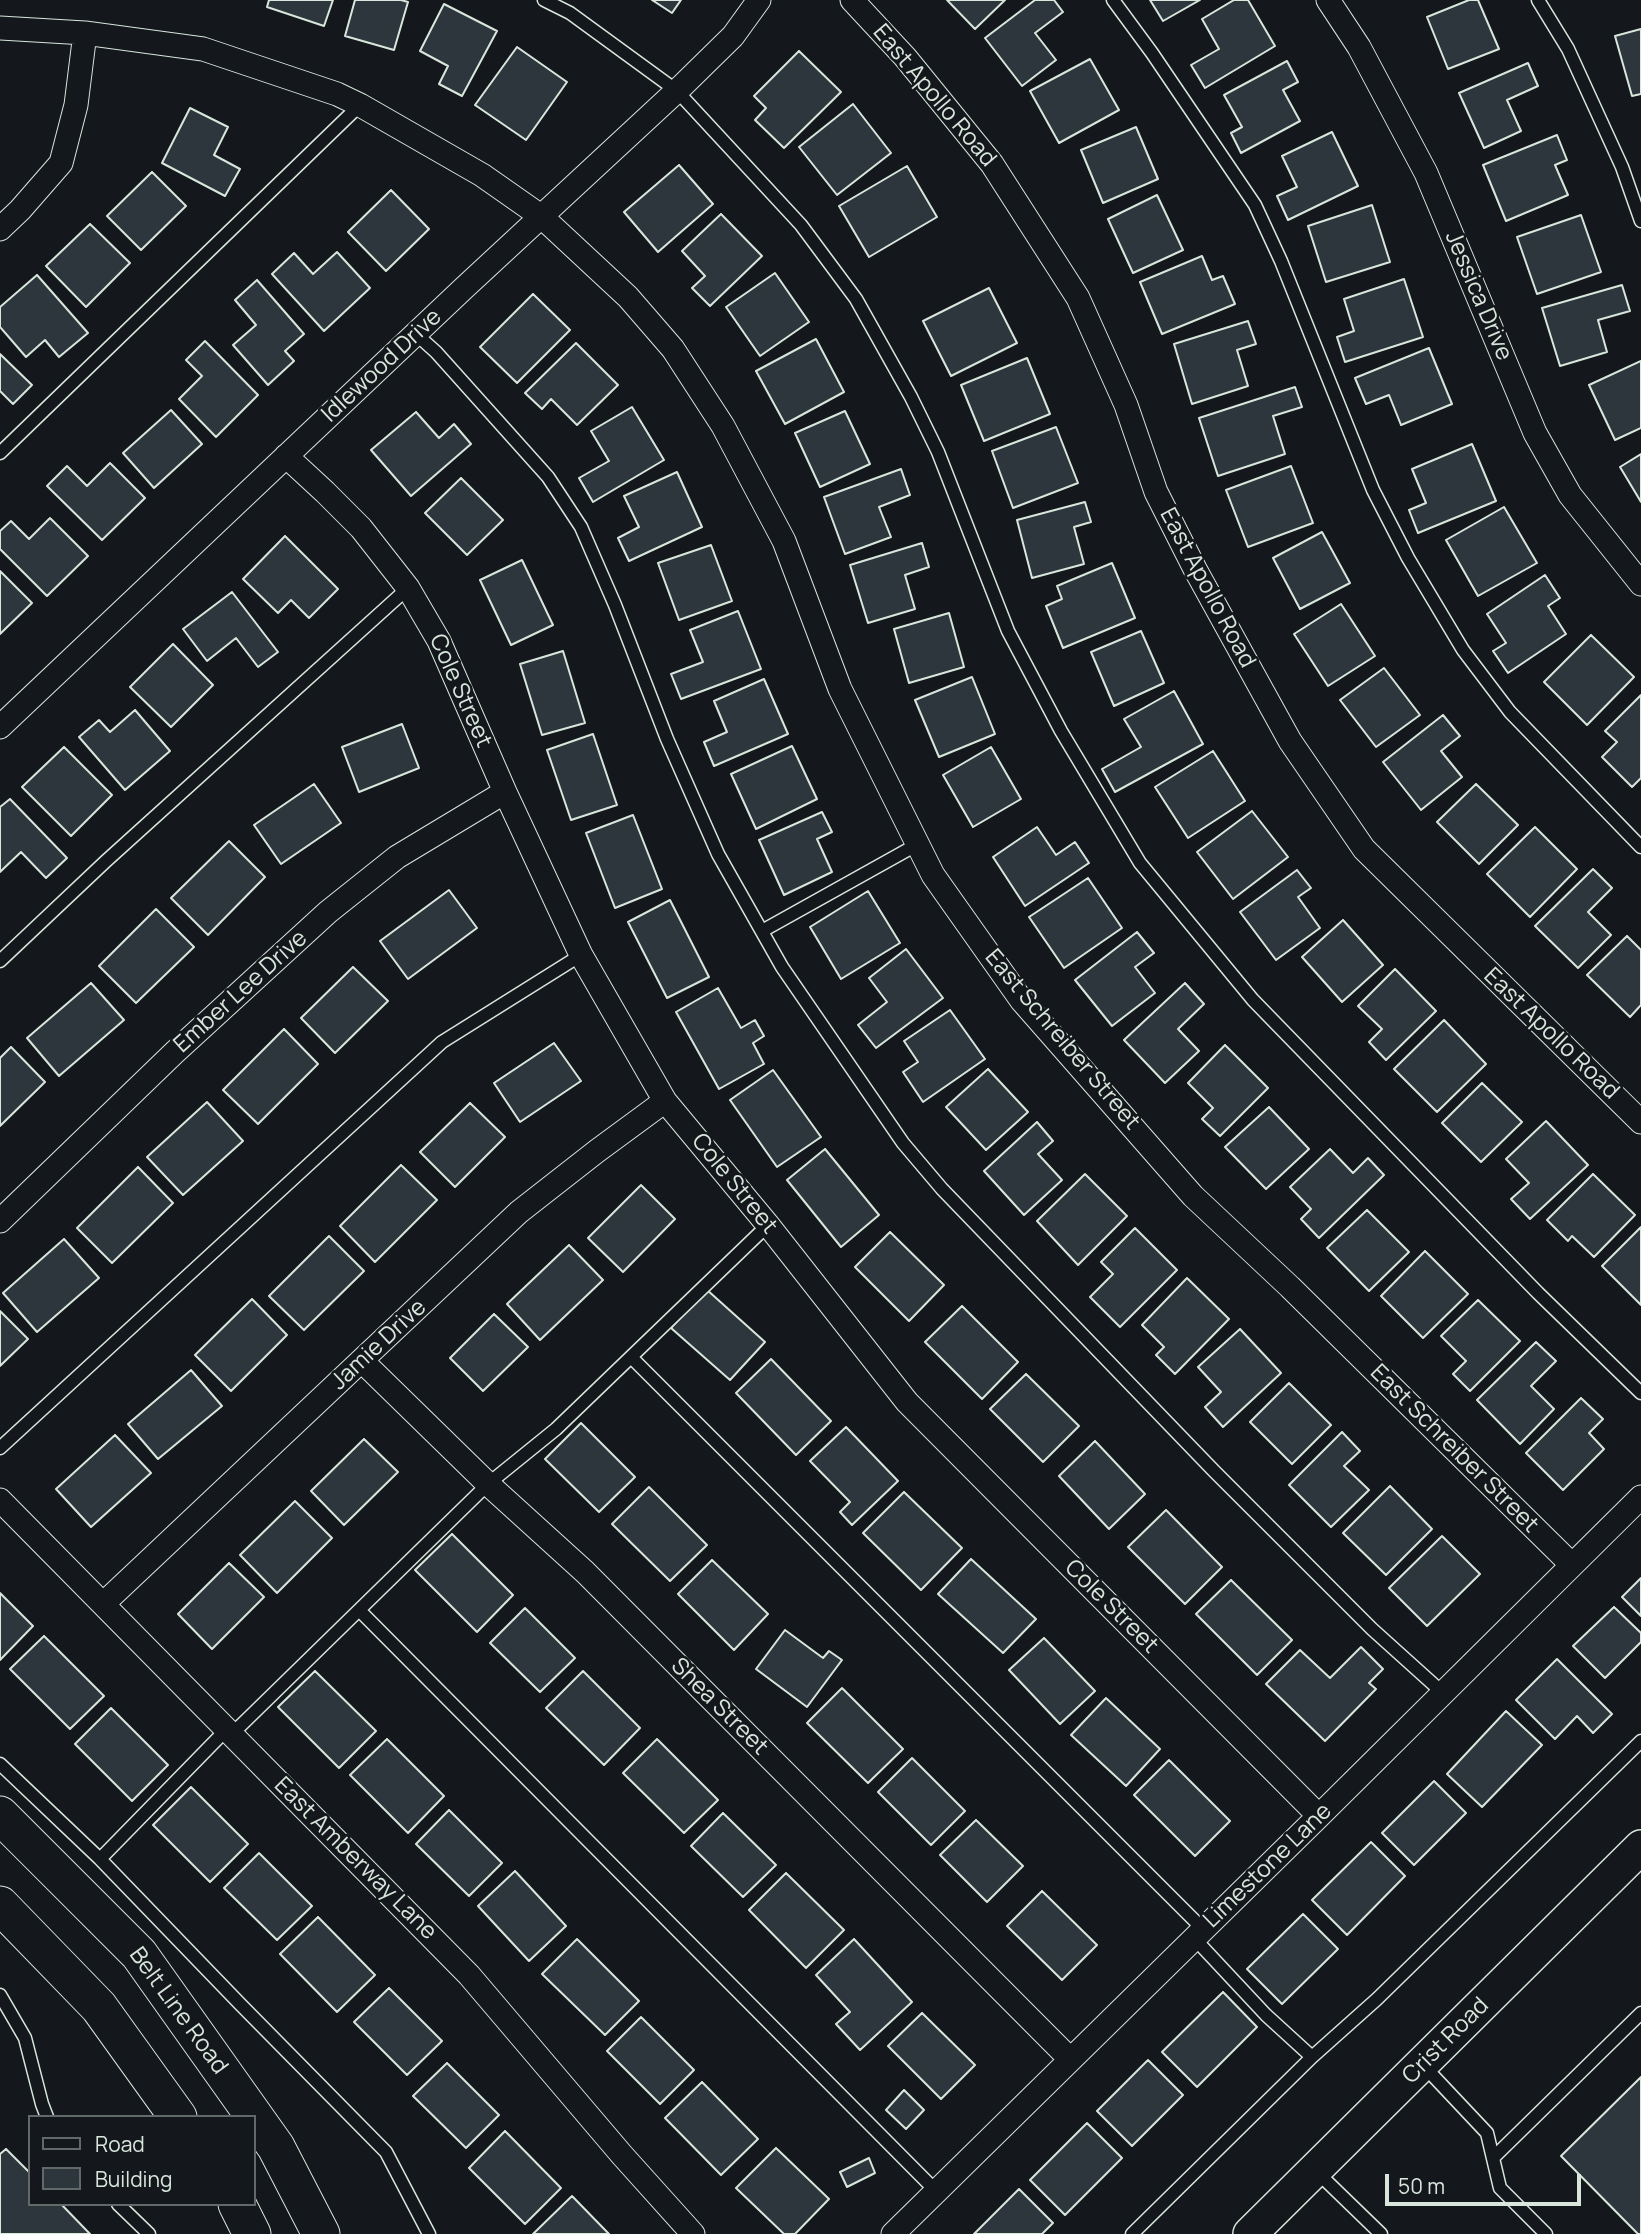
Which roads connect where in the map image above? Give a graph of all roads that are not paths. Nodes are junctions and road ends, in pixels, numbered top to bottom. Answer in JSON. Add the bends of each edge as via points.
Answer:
{"nodes":[{"id":1,"x":544,"y":0,"type":"edge"},
{"id":2,"x":759,"y":0,"type":"edge"},
{"id":3,"x":852,"y":0,"type":"edge"},
{"id":4,"x":1113,"y":0,"type":"edge"},
{"id":5,"x":1328,"y":0,"type":"edge"},
{"id":6,"x":1538,"y":0,"type":"edge"},
{"id":7,"x":0,"y":28,"type":"edge"},
{"id":8,"x":85,"y":33,"type":"junction"},
{"id":9,"x":677,"y":91,"type":"junction"},
{"id":10,"x":360,"y":105,"type":"junction"},
{"id":11,"x":542,"y":217,"type":"junction"},
{"id":12,"x":1641,"y":221,"type":"edge"},
{"id":13,"x":0,"y":229,"type":"edge"},
{"id":14,"x":416,"y":334,"type":"junction"},
{"id":15,"x":0,"y":453,"type":"edge"},
{"id":16,"x":286,"y":456,"type":"junction"},
{"id":17,"x":1641,"y":584,"type":"edge"},
{"id":18,"x":408,"y":588,"type":"junction"},
{"id":19,"x":0,"y":727,"type":"edge"},
{"id":20,"x":505,"y":793,"type":"junction"},
{"id":21,"x":918,"y":844,"type":"junction"},
{"id":22,"x":1641,"y":847,"type":"edge"},
{"id":23,"x":762,"y":931,"type":"junction"},
{"id":24,"x":581,"y":955,"type":"junction"},
{"id":25,"x":0,"y":961,"type":"edge"},
{"id":26,"x":665,"y":1101,"type":"junction"},
{"id":27,"x":1641,"y":1122,"type":"edge"},
{"id":28,"x":0,"y":1221,"type":"edge"},
{"id":29,"x":768,"y":1225,"type":"junction"},
{"id":30,"x":631,"y":1357,"type":"junction"},
{"id":31,"x":362,"y":1362,"type":"junction"},
{"id":32,"x":1641,"y":1393,"type":"edge"},
{"id":33,"x":0,"y":1448,"type":"edge"},
{"id":34,"x":488,"y":1484,"type":"junction"},
{"id":35,"x":1641,"y":1497,"type":"edge"},
{"id":36,"x":0,"y":1500,"type":"edge"},
{"id":37,"x":1572,"y":1565,"type":"junction"},
{"id":38,"x":103,"y":1604,"type":"junction"},
{"id":39,"x":359,"y":1609,"type":"junction"},
{"id":40,"x":1443,"y":1693,"type":"junction"},
{"id":41,"x":229,"y":1732,"type":"junction"},
{"id":42,"x":1641,"y":1741,"type":"edge"},
{"id":43,"x":0,"y":1764,"type":"edge"},
{"id":44,"x":0,"y":1815,"type":"edge"},
{"id":45,"x":1319,"y":1816,"type":"junction"},
{"id":46,"x":1641,"y":1847,"type":"edge"},
{"id":47,"x":100,"y":1858,"type":"junction"},
{"id":48,"x":0,"y":1905,"type":"edge"},
{"id":49,"x":1199,"y":1933,"type":"junction"},
{"id":50,"x":0,"y":1995,"type":"edge"},
{"id":51,"x":1641,"y":2013,"type":"edge"},
{"id":52,"x":1312,"y":2057,"type":"junction"},
{"id":53,"x":1070,"y":2059,"type":"junction"},
{"id":54,"x":1422,"y":2064,"type":"junction"},
{"id":55,"x":46,"y":2115,"type":"edge"},
{"id":56,"x":177,"y":2115,"type":"edge"},
{"id":57,"x":253,"y":2115,"type":"edge"},
{"id":58,"x":256,"y":2119,"type":"edge"},
{"id":59,"x":1493,"y":2158,"type":"junction"},
{"id":60,"x":1315,"y":2170,"type":"junction"},
{"id":61,"x":936,"y":2191,"type":"junction"},
{"id":62,"x":120,"y":2206,"type":"edge"},
{"id":63,"x":238,"y":2206,"type":"edge"},
{"id":64,"x":149,"y":2234,"type":"edge"},
{"id":65,"x":252,"y":2234,"type":"edge"},
{"id":66,"x":321,"y":2234,"type":"edge"},
{"id":67,"x":429,"y":2234,"type":"edge"},
{"id":68,"x":693,"y":2234,"type":"edge"},
{"id":69,"x":893,"y":2234,"type":"edge"},
{"id":70,"x":1132,"y":2234,"type":"edge"},
{"id":71,"x":1250,"y":2234,"type":"edge"},
{"id":72,"x":1381,"y":2234,"type":"edge"},
{"id":73,"x":1546,"y":2234,"type":"edge"}],
"edges":[{"from":1,"to":9,"type":"lane","via":[[570,13]]},
{"from":2,"to":9,"type":"street","name":"Idlewood Drive","via":[[733,36]]},
{"from":3,"to":27,"type":"street","name":"East Apollo Road","via":[[992,164],[1078,298],[1126,405],[1156,492],[1195,569],[1290,741],[1364,849]]},
{"from":4,"to":22,"type":"lane","via":[[1255,205],[1373,490],[1463,650],[1510,712]]},
{"from":5,"to":17,"type":"street","name":"Jessica Drive","via":[[1359,47],[1426,173],[1535,433],[1570,495]]},
{"from":6,"to":12,"type":"lane","via":[[1567,49],[1622,167]]},
{"from":7,"to":8,"type":"street","name":"East Schreiber Street"},
{"from":8,"to":10,"type":"street","name":"East Schreiber Street","via":[[203,49]]},
{"from":8,"to":13,"type":"street","via":[[76,105],[61,163]]},
{"from":9,"to":11,"type":"street","name":"Idlewood Drive"},
{"from":9,"to":32,"type":"lane","via":[[801,225],[856,299],[939,452],[1008,631],[1140,863],[1253,1000]]},
{"from":10,"to":11,"type":"street","name":"East Schreiber Street","via":[[482,175]]},
{"from":10,"to":15,"type":"lane"},
{"from":11,"to":14,"type":"street","name":"Idlewood Drive"},
{"from":11,"to":21,"type":"street","name":"East Schreiber Street","via":[[628,297],[673,349],[723,426],[784,541],[839,690]]},
{"from":14,"to":16,"type":"street","name":"Idlewood Drive"},
{"from":14,"to":23,"type":"lane","via":[[548,477],[581,527],[692,796],[718,854]]},
{"from":16,"to":18,"type":"street","name":"Cole Street","via":[[361,528]]},
{"from":16,"to":19,"type":"street","name":"Idlewood Drive"},
{"from":18,"to":20,"type":"street","name":"Cole Street","via":[[439,641]]},
{"from":18,"to":25,"type":"lane"},
{"from":20,"to":24,"type":"street","name":"Cole Street"},
{"from":20,"to":28,"type":"street","name":"Ember Lee Drive","via":[[397,857],[328,912]]},
{"from":21,"to":23,"type":"lane"},
{"from":21,"to":37,"type":"street","name":"East Schreiber Street","via":[[933,875],[1023,1001],[1193,1196]]},
{"from":23,"to":40,"type":"lane","via":[[903,1143],[942,1189],[1214,1471]]},
{"from":24,"to":26,"type":"street","name":"Cole Street"},
{"from":24,"to":33,"type":"lane","via":[[442,1042]]},
{"from":26,"to":29,"type":"street","name":"Cole Street"},
{"from":26,"to":31,"type":"street","name":"Jamie Drive","via":[[519,1212]]},
{"from":29,"to":30,"type":"lane"},
{"from":29,"to":45,"type":"street","name":"Cole Street","via":[[907,1402]]},
{"from":30,"to":34,"type":"lane","via":[[556,1429]]},
{"from":30,"to":49,"type":"lane"},
{"from":31,"to":34,"type":"street","name":"Shea Street"},
{"from":31,"to":38,"type":"street","name":"Jamie Drive"},
{"from":34,"to":39,"type":"lane"},
{"from":34,"to":53,"type":"street","name":"Shea Street","via":[[585,1572]]},
{"from":35,"to":37,"type":"street","name":"Limestone Lane"},
{"from":36,"to":38,"type":"street","name":"East Amberway Lane"},
{"from":37,"to":40,"type":"street","name":"Limestone Lane"},
{"from":38,"to":41,"type":"street","name":"East Amberway Lane"},
{"from":39,"to":41,"type":"lane"},
{"from":39,"to":61,"type":"lane"},
{"from":40,"to":45,"type":"street","name":"Limestone Lane"},
{"from":41,"to":47,"type":"lane"},
{"from":41,"to":68,"type":"street","name":"East Amberway Lane","via":[[469,1975]]},
{"from":42,"to":52,"type":"lane"},
{"from":43,"to":47,"type":"lane"},
{"from":44,"to":57,"type":"main road","name":"Belt Line Road","via":[[139,1954]]},
{"from":45,"to":49,"type":"street","name":"Limestone Lane"},
{"from":46,"to":54,"type":"street","name":"Crist Road"},
{"from":47,"to":67,"type":"lane","via":[[386,2152]]},
{"from":48,"to":56,"type":"main road","via":[[99,2007]]},
{"from":49,"to":52,"type":"lane","via":[[1266,2015]]},
{"from":49,"to":53,"type":"street","name":"Limestone Lane"},
{"from":50,"to":55,"type":"lane","via":[[24,2038]]},
{"from":51,"to":59,"type":"lane"},
{"from":52,"to":70,"type":"lane"},
{"from":53,"to":61,"type":"street","name":"Limestone Lane"},
{"from":54,"to":59,"type":"lane","via":[[1487,2133]]},
{"from":54,"to":60,"type":"street","name":"Crist Road"},
{"from":58,"to":66,"type":"main road","name":"Belt Line Road","via":[[276,2147]]},
{"from":59,"to":73,"type":"lane","via":[[1500,2188]]},
{"from":60,"to":71,"type":"street","name":"Crist Road"},
{"from":60,"to":72,"type":"lane"},
{"from":61,"to":69,"type":"street","name":"Limestone Lane"},
{"from":62,"to":64,"type":"lane"},
{"from":63,"to":65,"type":"main road"}]}
